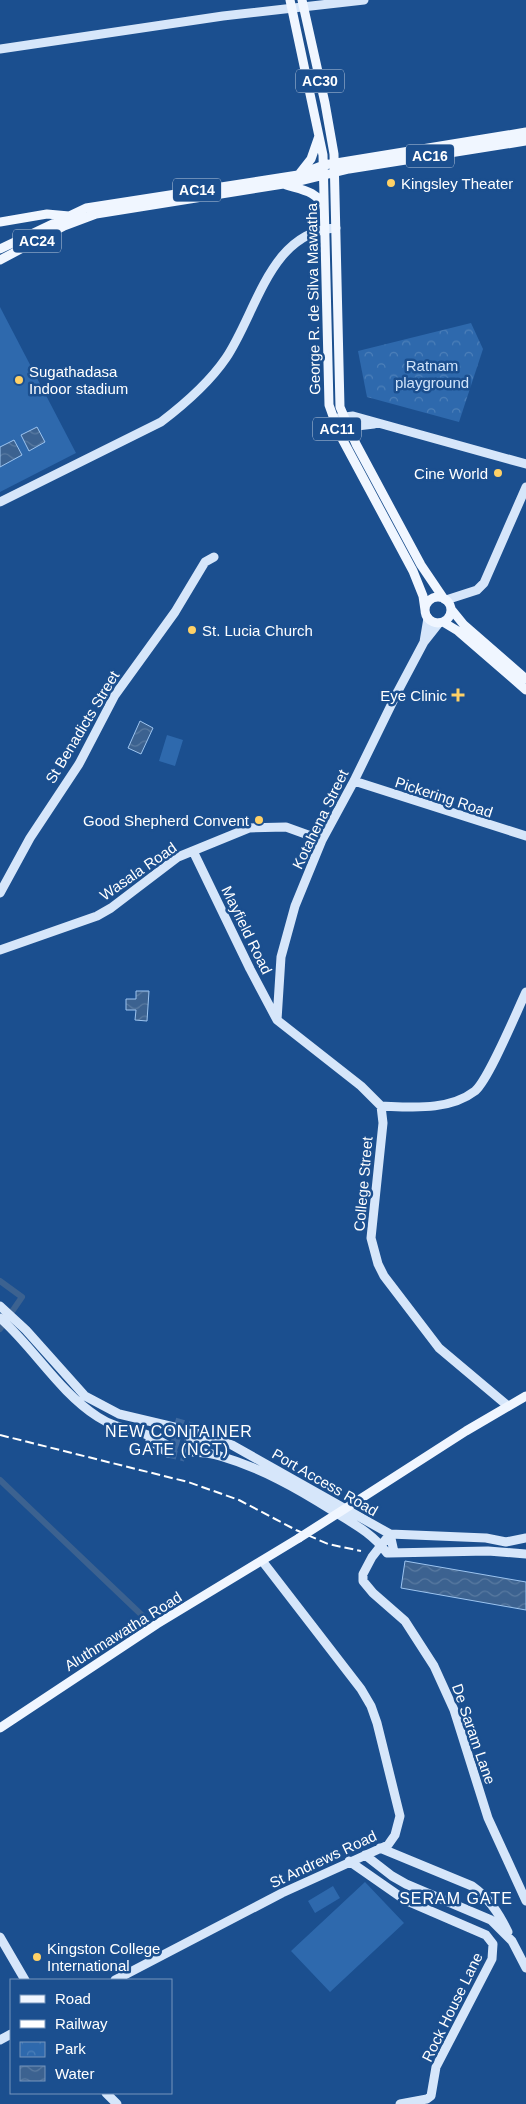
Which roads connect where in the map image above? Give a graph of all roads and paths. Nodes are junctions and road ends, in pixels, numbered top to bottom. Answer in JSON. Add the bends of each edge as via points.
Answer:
{"nodes":[{"id":1,"x":364,"y":0,"type":"edge"},
{"id":2,"x":303,"y":4,"type":"edge"},
{"id":3,"x":291,"y":5,"type":"edge"},
{"id":4,"x":0,"y":49,"type":"edge"},
{"id":5,"x":526,"y":132,"type":"edge"},
{"id":6,"x":320,"y":133,"type":"junction"},
{"id":7,"x":526,"y":140,"type":"edge"},
{"id":8,"x":324,"y":165,"type":"junction"},
{"id":9,"x":334,"y":168,"type":"junction"},
{"id":10,"x":324,"y":174,"type":"junction"},
{"id":11,"x":298,"y":175,"type":"junction"},
{"id":12,"x":283,"y":184,"type":"junction"},
{"id":13,"x":325,"y":213,"type":"junction"},
{"id":14,"x":72,"y":219,"type":"junction"},
{"id":15,"x":0,"y":222,"type":"edge"},
{"id":16,"x":325,"y":228,"type":"junction"},
{"id":17,"x":336,"y":228,"type":"junction"},
{"id":18,"x":0,"y":250,"type":"edge"},
{"id":19,"x":0,"y":260,"type":"edge"},
{"id":20,"x":344,"y":416,"type":"junction"},
{"id":21,"x":333,"y":420,"type":"junction"},
{"id":22,"x":374,"y":424,"type":"junction"},
{"id":23,"x":349,"y":429,"type":"junction"},
{"id":24,"x":340,"y":433,"type":"junction"},
{"id":25,"x":526,"y":464,"type":"edge"},
{"id":26,"x":526,"y":487,"type":"edge"},
{"id":27,"x":0,"y":502,"type":"edge"},
{"id":28,"x":214,"y":557,"type":"dead end"},
{"id":29,"x":445,"y":600,"type":"junction"},
{"id":30,"x":451,"y":609,"type":"junction"},
{"id":31,"x":426,"y":614,"type":"junction"},
{"id":32,"x":441,"y":623,"type":"junction"},
{"id":33,"x":424,"y":642,"type":"junction"},
{"id":34,"x":526,"y":679,"type":"edge"},
{"id":35,"x":526,"y":690,"type":"edge"},
{"id":36,"x":354,"y":782,"type":"junction"},
{"id":37,"x":526,"y":836,"type":"edge"},
{"id":38,"x":322,"y":840,"type":"junction"},
{"id":39,"x":193,"y":851,"type":"junction"},
{"id":40,"x":0,"y":893,"type":"edge"},
{"id":41,"x":0,"y":950,"type":"edge"},
{"id":42,"x":526,"y":992,"type":"edge"},
{"id":43,"x":277,"y":1020,"type":"junction"},
{"id":44,"x":381,"y":1106,"type":"junction"},
{"id":45,"x":0,"y":1306,"type":"edge"},
{"id":46,"x":0,"y":1318,"type":"edge"},
{"id":47,"x":23,"y":1334,"type":"junction"},
{"id":48,"x":526,"y":1396,"type":"edge"},
{"id":49,"x":508,"y":1406,"type":"junction"},
{"id":50,"x":144,"y":1434,"type":"junction"},
{"id":51,"x":172,"y":1437,"type":"junction"},
{"id":52,"x":390,"y":1534,"type":"junction"},
{"id":53,"x":526,"y":1538,"type":"edge"},
{"id":54,"x":386,"y":1549,"type":"junction"},
{"id":55,"x":526,"y":1554,"type":"edge"},
{"id":56,"x":263,"y":1562,"type":"junction"},
{"id":57,"x":0,"y":1727,"type":"edge"},
{"id":58,"x":380,"y":1848,"type":"junction"},
{"id":59,"x":365,"y":1855,"type":"junction"},
{"id":60,"x":349,"y":1861,"type":"junction"},
{"id":61,"x":526,"y":1901,"type":"edge"},
{"id":62,"x":0,"y":1937,"type":"edge"},
{"id":63,"x":512,"y":1941,"type":"junction"},
{"id":64,"x":526,"y":1968,"type":"edge"},
{"id":65,"x":24,"y":1979,"type":"edge"},
{"id":66,"x":117,"y":1979,"type":"edge"},
{"id":67,"x":107,"y":2094,"type":"edge"},
{"id":68,"x":117,"y":2104,"type":"edge"},
{"id":69,"x":400,"y":2104,"type":"edge"}],
"edges":[{"from":1,"to":2,"type":"street"},
{"from":2,"to":3,"type":"street"},
{"from":2,"to":9,"type":"main road","number":"AC30","via":[[325,103]]},
{"from":3,"to":4,"type":"street"},
{"from":3,"to":6,"type":"main road","number":"AC30"},
{"from":5,"to":9,"type":"main road","number":"AC16"},
{"from":6,"to":8,"type":"main road","number":"AC30"},
{"from":6,"to":11,"type":"main road","via":[[314,155]]},
{"from":7,"to":9,"type":"main road","number":"AC16"},
{"from":8,"to":9,"type":"main road","number":"AC14"},
{"from":8,"to":10,"type":"main road","name":"George R. de Silva Mawatha"},
{"from":8,"to":11,"type":"main road","number":"AC14"},
{"from":9,"to":10,"type":"main road","number":"AC14"},
{"from":9,"to":17,"type":"main road","name":"George R. de Silva Mawatha","number":"AC11"},
{"from":10,"to":12,"type":"main road","number":"AC14"},
{"from":10,"to":13,"type":"main road","name":"George R. de Silva Mawatha","number":"AC11"},
{"from":11,"to":14,"type":"main road","number":"AC14","via":[[80,209]]},
{"from":12,"to":13,"type":"main road","via":[[314,193]]},
{"from":12,"to":14,"type":"main road","number":"AC14"},
{"from":13,"to":16,"type":"main road","name":"George R. de Silva Mawatha","number":"AC11"},
{"from":14,"to":15,"type":"main road","via":[[47,214]]},
{"from":14,"to":18,"type":"main road","number":"AC24"},
{"from":14,"to":19,"type":"main road","number":"AC24"},
{"from":16,"to":17,"type":"street"},
{"from":16,"to":21,"type":"main road","name":"George R. de Silva Mawatha","number":"AC11","via":[[328,396]]},
{"from":16,"to":27,"type":"street","via":[[309,232],[277,262],[227,357],[184,405],[161,422]]},
{"from":17,"to":20,"type":"main road","name":"George R. de Silva Mawatha","number":"AC11","via":[[338,397]]},
{"from":20,"to":21,"type":"street"},
{"from":20,"to":22,"type":"street"},
{"from":20,"to":23,"type":"main road","name":"George R. de Silva Mawatha","number":"AC11"},
{"from":21,"to":24,"type":"main road","name":"George R. de Silva Mawatha","number":"AC11"},
{"from":22,"to":23,"type":"street"},
{"from":22,"to":25,"type":"street"},
{"from":23,"to":24,"type":"street"},
{"from":23,"to":29,"type":"main road","name":"George R. de Silva Mawatha","number":"AC11","via":[[421,565]]},
{"from":24,"to":31,"type":"main road","name":"George R. de Silva Mawatha","number":"AC11","via":[[413,570]]},
{"from":26,"to":29,"type":"street","via":[[484,583],[477,590]]},
{"from":28,"to":40,"type":"street","name":"St Benadicts Street","via":[[205,562],[166,625],[115,695],[78,764],[30,838]]},
{"from":29,"to":30,"type":"main road"},
{"from":29,"to":31,"type":"main road","via":[[431,599]]},
{"from":30,"to":32,"type":"main road","via":[[449,617]]},
{"from":30,"to":34,"type":"main road","via":[[464,625]]},
{"from":31,"to":32,"type":"main road"},
{"from":31,"to":33,"type":"street","name":"Kotahena Street"},
{"from":32,"to":33,"type":"street","name":"Kotahena Street"},
{"from":32,"to":35,"type":"main road","via":[[458,632]]},
{"from":33,"to":36,"type":"street","name":"Kotahena Street"},
{"from":36,"to":37,"type":"street","name":"Pickering Road"},
{"from":36,"to":38,"type":"street","name":"Kotahena Street"},
{"from":38,"to":39,"type":"street","name":"Wasala Road","via":[[286,827],[249,828]]},
{"from":38,"to":43,"type":"street","name":"Kotahena Street","via":[[295,906],[281,958]]},
{"from":39,"to":41,"type":"street","name":"Wasala Road","via":[[178,857],[97,916]]},
{"from":39,"to":43,"type":"street","name":"Mayfield Road"},
{"from":42,"to":44,"type":"street","via":[[475,1091],[438,1106]]},
{"from":43,"to":44,"type":"street","via":[[361,1086]]},
{"from":44,"to":49,"type":"street","name":"College Street","via":[[383,1123],[371,1238],[378,1264],[439,1348]]},
{"from":45,"to":47,"type":"street"},
{"from":46,"to":47,"type":"street"},
{"from":47,"to":50,"type":"street","via":[[62,1385],[97,1416],[115,1426]]},
{"from":47,"to":51,"type":"street","via":[[85,1396],[119,1414],[147,1422]]},
{"from":48,"to":49,"type":"main road","name":"Aluthmawatha Road"},
{"from":49,"to":56,"type":"main road","name":"Aluthmawatha Road","bridge":true},
{"from":50,"to":51,"type":"street"},
{"from":50,"to":51,"type":"street","via":[[158,1447]]},
{"from":52,"to":53,"type":"street","name":"Port Access Road","via":[[506,1542]]},
{"from":52,"to":54,"type":"street"},
{"from":52,"to":54,"type":"street","name":"Port Access Road","via":[[232,1445],[189,1441],[217,1455],[260,1469],[302,1491],[367,1531]]},
{"from":54,"to":55,"type":"street"},
{"from":54,"to":61,"type":"street","name":"De Saram Lane","via":[[367,1566],[363,1581],[405,1621],[434,1666],[454,1710],[488,1818]]},
{"from":56,"to":57,"type":"main road","name":"Aluthmawatha Road","via":[[157,1624]]},
{"from":56,"to":58,"type":"street","name":"St Andrews Road","via":[[361,1688],[371,1706],[400,1816],[395,1835],[388,1845]]},
{"from":58,"to":59,"type":"street","name":"St Andrews Road"},
{"from":58,"to":63,"type":"street","via":[[462,1881],[482,1893],[498,1913]]},
{"from":59,"to":60,"type":"street","name":"St Andrews Road"},
{"from":59,"to":63,"type":"street","via":[[406,1884],[486,1917]]},
{"from":60,"to":66,"type":"street","name":"St Andrews Road"},
{"from":60,"to":69,"type":"street","name":"Rock House Lane","via":[[393,1893],[486,1935],[493,1944],[492,1959],[436,2067],[431,2096]]},
{"from":62,"to":65,"type":"street"},
{"from":63,"to":64,"type":"street"},
{"from":67,"to":68,"type":"street"}]}
